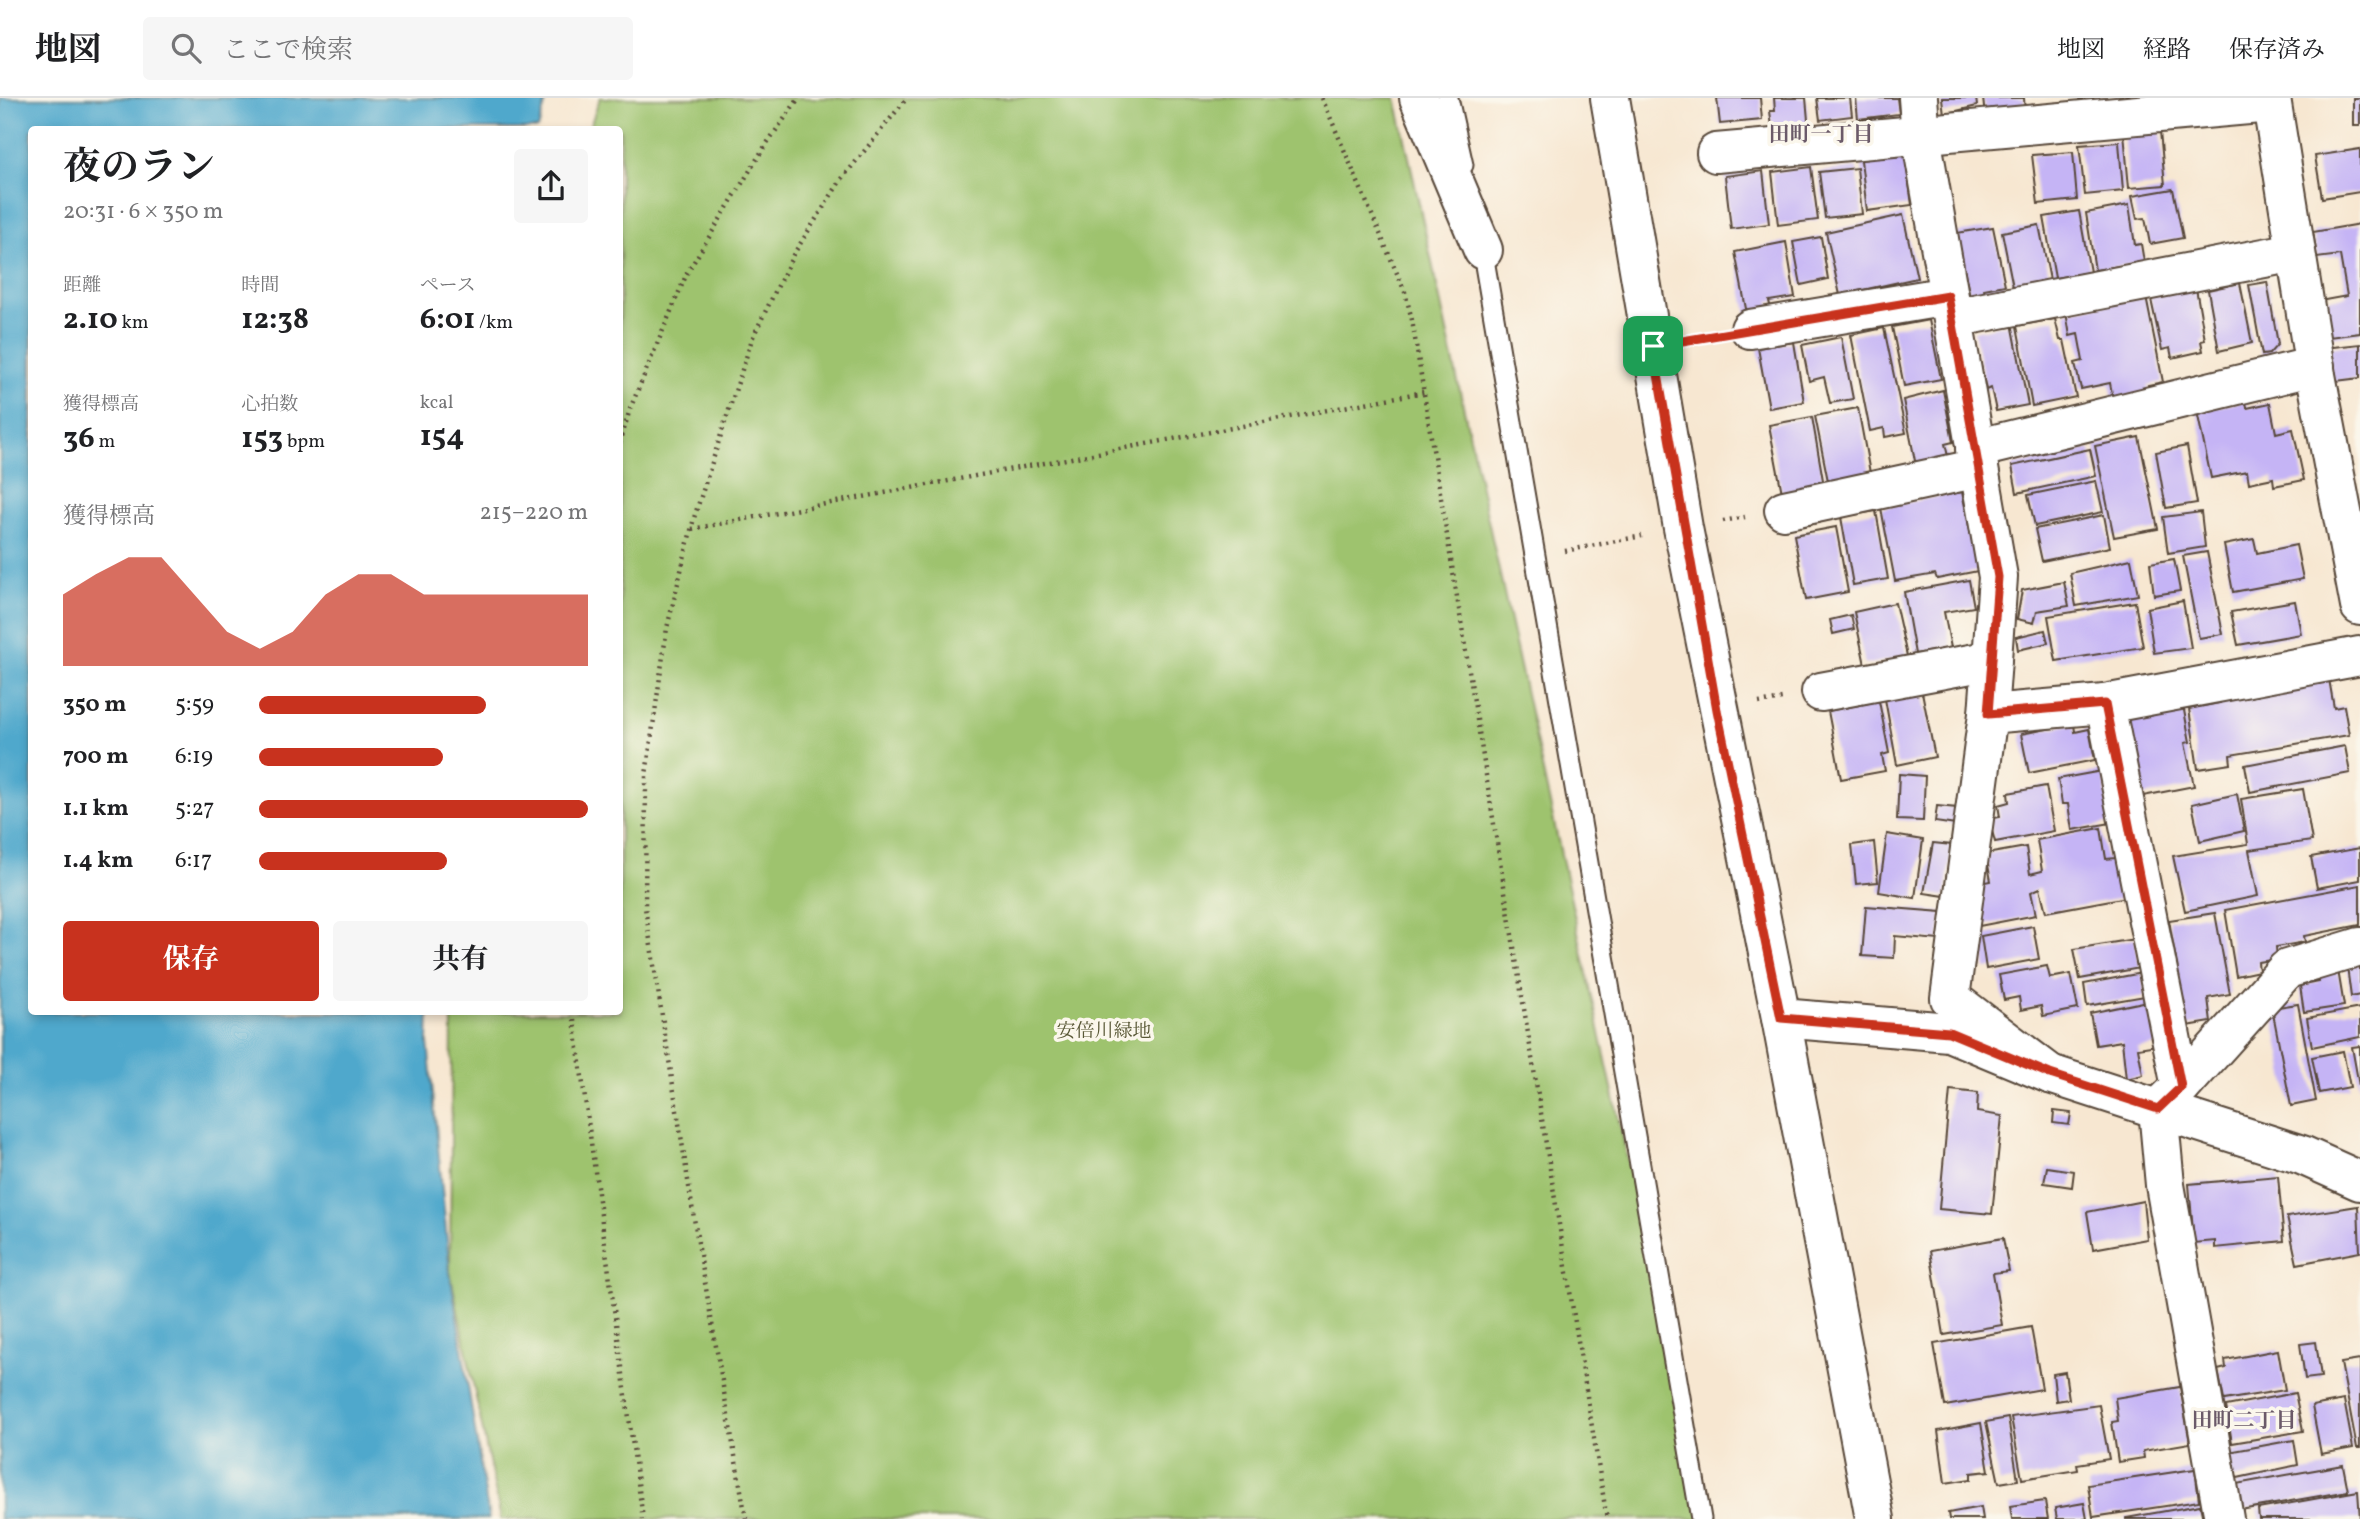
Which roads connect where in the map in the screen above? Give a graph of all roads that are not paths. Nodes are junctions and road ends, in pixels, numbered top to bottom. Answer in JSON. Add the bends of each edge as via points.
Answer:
{"nodes":[{"id":1,"x":1419,"y":98,"type":"edge"},
{"id":2,"x":1448,"y":98,"type":"edge"},
{"id":3,"x":1610,"y":98,"type":"edge"},
{"id":4,"x":1918,"y":98,"type":"edge"},
{"id":5,"x":2271,"y":101,"type":"edge"},
{"id":6,"x":1921,"y":136,"type":"junction"},
{"id":7,"x":1716,"y":153,"type":"dead end"},
{"id":8,"x":1483,"y":250,"type":"junction"},
{"id":9,"x":2295,"y":252,"type":"junction"},
{"id":10,"x":1950,"y":307,"type":"junction"},
{"id":11,"x":1750,"y":329,"type":"road end"},
{"id":12,"x":2315,"y":366,"type":"junction"},
{"id":13,"x":1977,"y":458,"type":"junction"},
{"id":14,"x":1784,"y":510,"type":"dead end"},
{"id":15,"x":2360,"y":606,"type":"edge"},
{"id":16,"x":2360,"y":656,"type":"edge"},
{"id":17,"x":1992,"y":660,"type":"junction"},
{"id":18,"x":1821,"y":692,"type":"road end"},
{"id":19,"x":2105,"y":704,"type":"junction"},
{"id":20,"x":1988,"y":714,"type":"junction"},
{"id":21,"x":2360,"y":947,"type":"edge"},
{"id":22,"x":1781,"y":1018,"type":"junction"},
{"id":23,"x":2050,"y":1074,"type":"junction"},
{"id":24,"x":2170,"y":1098,"type":"junction"},
{"id":25,"x":2360,"y":1181,"type":"edge"},
{"id":26,"x":1701,"y":1519,"type":"edge"},
{"id":27,"x":1875,"y":1519,"type":"edge"},
{"id":28,"x":2224,"y":1519,"type":"edge"}],
"edges":[{"from":1,"to":8,"type":"street"},
{"from":2,"to":8,"type":"lane"},
{"from":3,"to":22,"type":"street","via":[[1717,710]]},
{"from":4,"to":6,"type":"street"},
{"from":5,"to":6,"type":"street"},
{"from":5,"to":9,"type":"street"},
{"from":6,"to":7,"type":"street"},
{"from":6,"to":10,"type":"street"},
{"from":8,"to":26,"type":"lane"},
{"from":9,"to":10,"type":"street"},
{"from":9,"to":12,"type":"street"},
{"from":10,"to":11,"type":"street"},
{"from":10,"to":13,"type":"street"},
{"from":12,"to":13,"type":"street"},
{"from":12,"to":15,"type":"street"},
{"from":13,"to":14,"type":"street"},
{"from":13,"to":17,"type":"street","via":[[1998,577]]},
{"from":16,"to":19,"type":"street"},
{"from":17,"to":18,"type":"street"},
{"from":17,"to":20,"type":"street"},
{"from":19,"to":20,"type":"street"},
{"from":19,"to":24,"type":"street"},
{"from":20,"to":23,"type":"street","via":[[1950,998]]},
{"from":21,"to":24,"type":"street","via":[[2287,969]]},
{"from":22,"to":23,"type":"street","via":[[1949,1032]]},
{"from":22,"to":27,"type":"street"},
{"from":23,"to":24,"type":"street"},
{"from":24,"to":25,"type":"street"},
{"from":24,"to":28,"type":"street","via":[[2165,1185]]}]}
